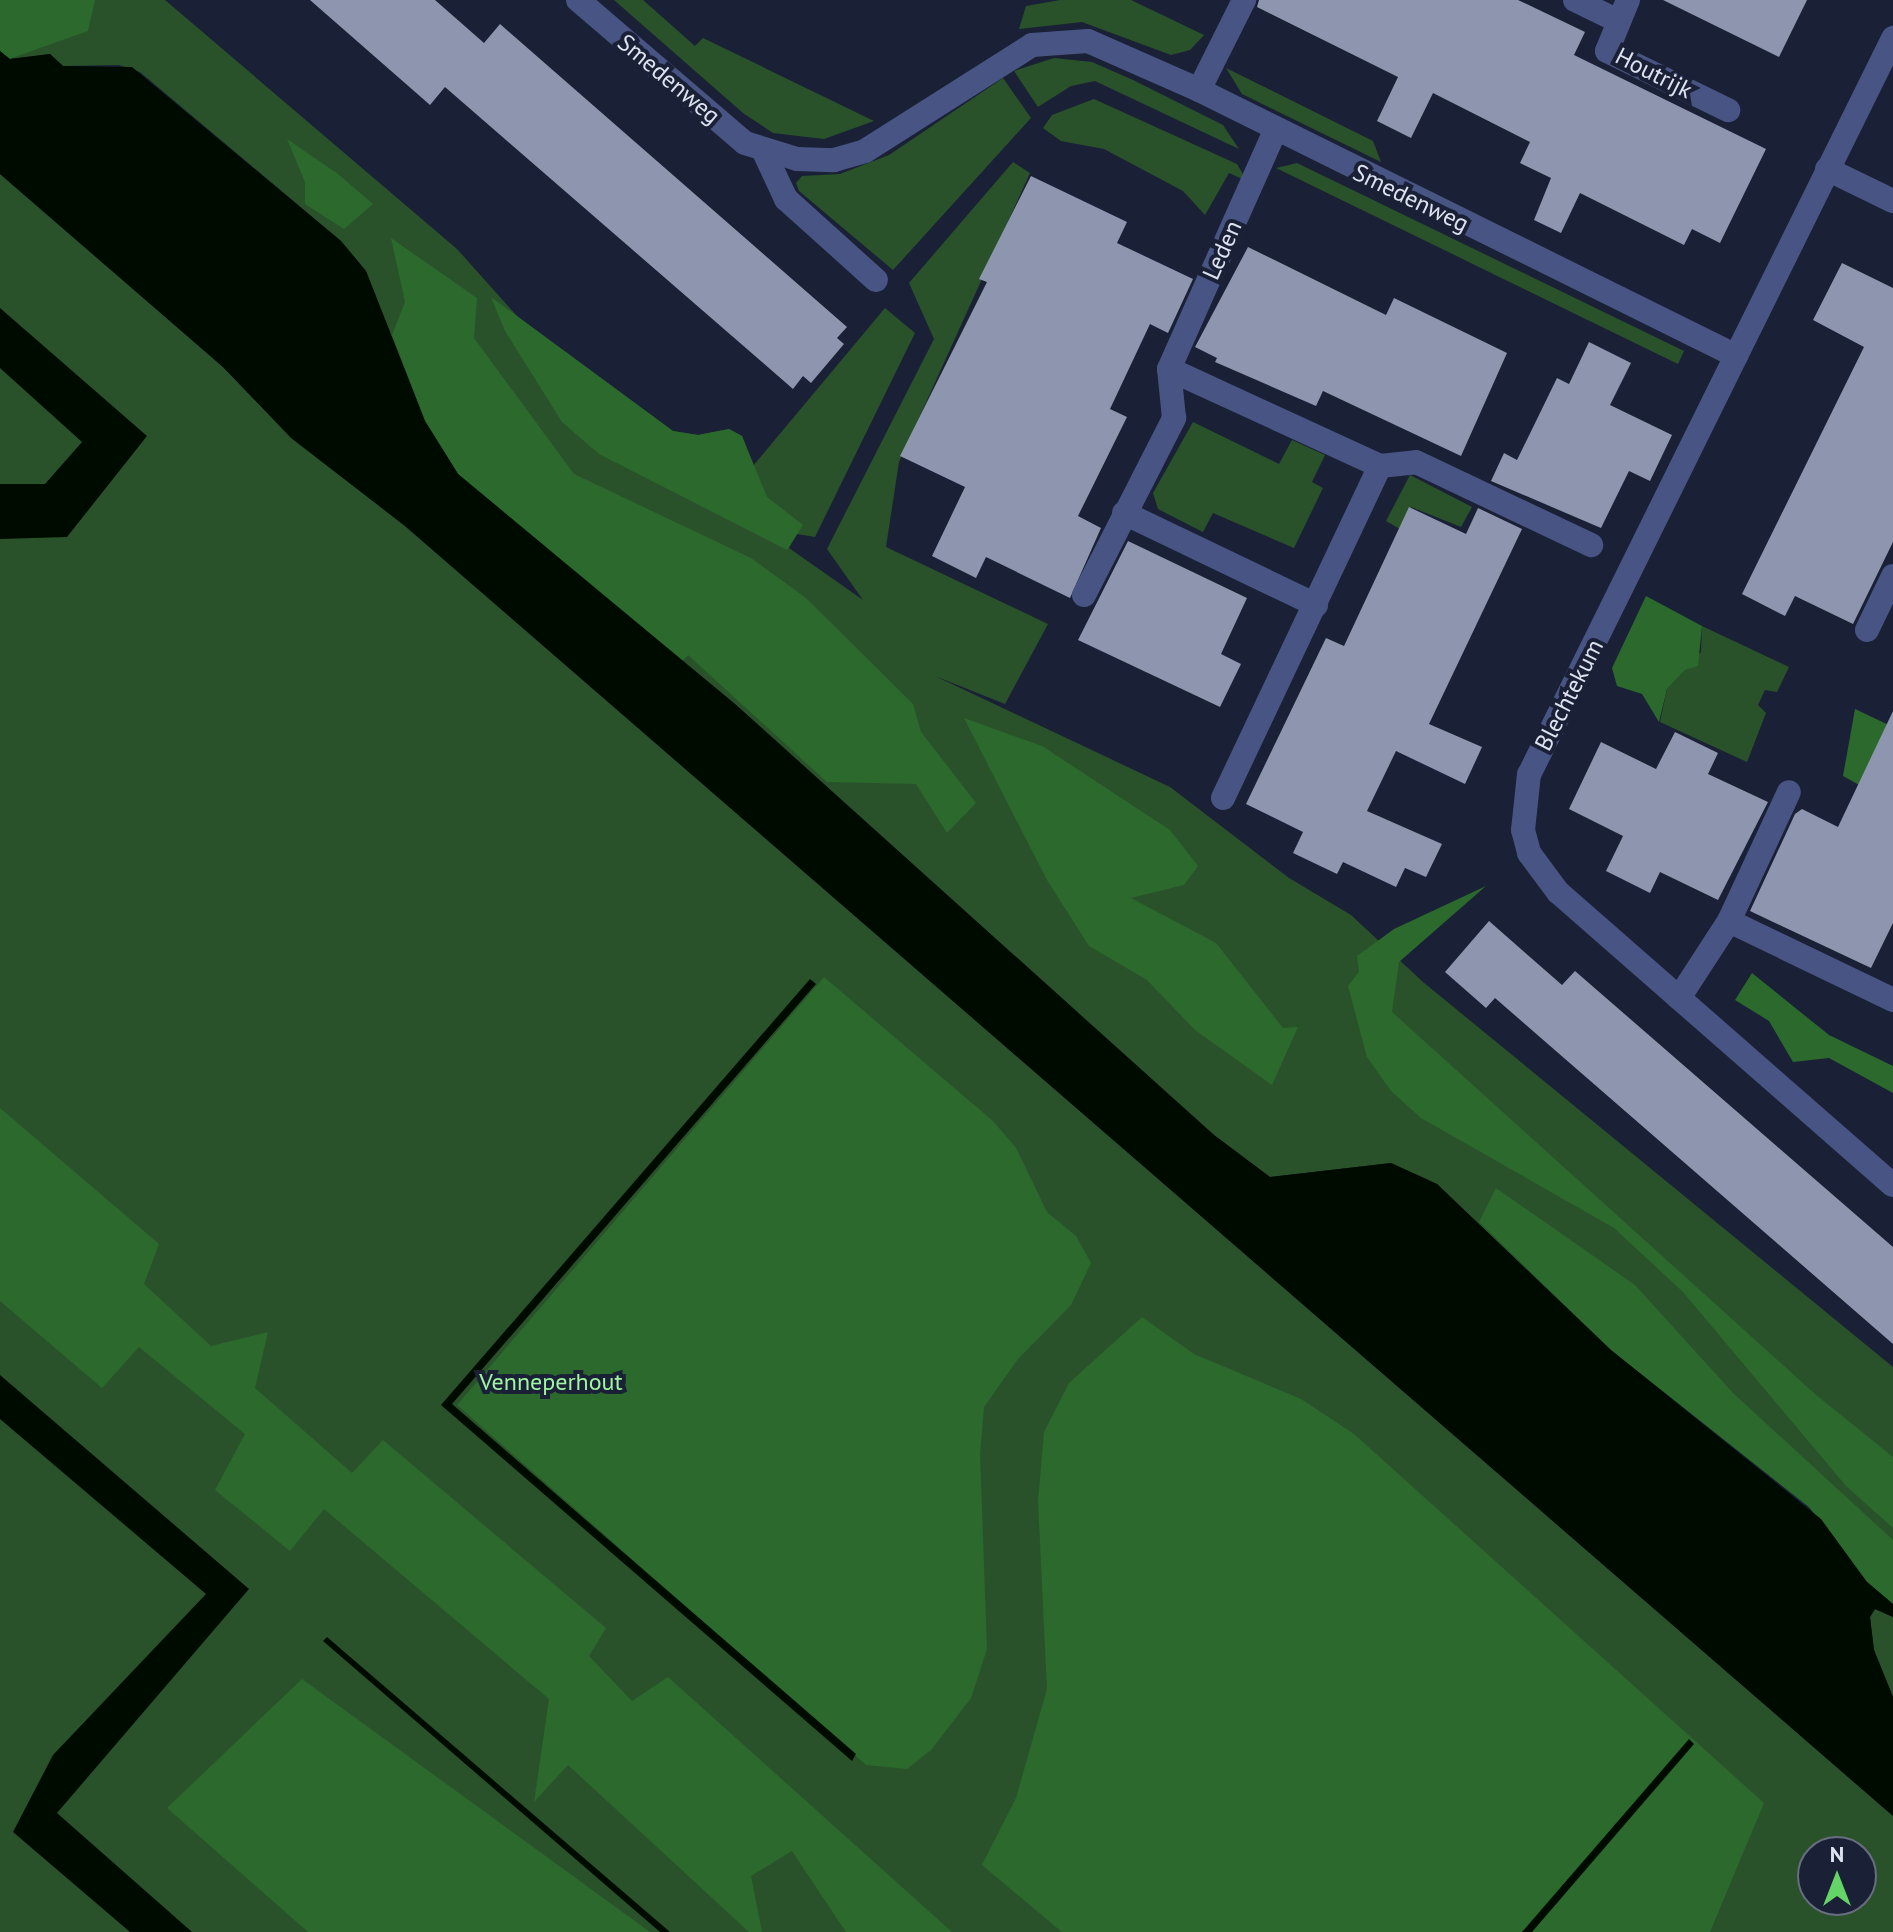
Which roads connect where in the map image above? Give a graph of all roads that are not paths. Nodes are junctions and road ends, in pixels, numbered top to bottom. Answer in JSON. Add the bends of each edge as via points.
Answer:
{"nodes":[{"id":1,"x":578,"y":0,"type":"edge"},
{"id":2,"x":1244,"y":0,"type":"edge"},
{"id":3,"x":1575,"y":0,"type":"edge"},
{"id":4,"x":1623,"y":10,"type":"edge"},
{"id":5,"x":1893,"y":38,"type":"edge"},
{"id":6,"x":1199,"y":90,"type":"junction"},
{"id":7,"x":1728,"y":110,"type":"dead end"},
{"id":8,"x":1275,"y":131,"type":"junction"},
{"id":9,"x":764,"y":152,"type":"junction"},
{"id":10,"x":1827,"y":169,"type":"junction"},
{"id":11,"x":1893,"y":201,"type":"edge"},
{"id":12,"x":876,"y":280,"type":"dead end"},
{"id":13,"x":1736,"y":356,"type":"junction"},
{"id":14,"x":1169,"y":369,"type":"junction"},
{"id":15,"x":1380,"y":466,"type":"junction"},
{"id":16,"x":1124,"y":513,"type":"junction"},
{"id":17,"x":1591,"y":545,"type":"dead end"},
{"id":18,"x":1893,"y":576,"type":"edge"},
{"id":19,"x":1084,"y":595,"type":"dead end"},
{"id":20,"x":1316,"y":605,"type":"junction"},
{"id":21,"x":1867,"y":630,"type":"dead end"},
{"id":22,"x":1789,"y":792,"type":"dead end"},
{"id":23,"x":1223,"y":798,"type":"dead end"},
{"id":24,"x":1729,"y":921,"type":"junction"},
{"id":25,"x":1679,"y":998,"type":"junction"},
{"id":26,"x":1893,"y":1000,"type":"edge"},
{"id":27,"x":1893,"y":1185,"type":"edge"}],
"edges":[{"from":1,"to":9,"type":"street","name":"Smedenweg","via":[[745,143]]},
{"from":2,"to":6,"type":"street"},
{"from":3,"to":4,"type":"street","name":"Houtrijk"},
{"from":4,"to":7,"type":"street","name":"Houtrijk","via":[[1607,51]]},
{"from":5,"to":10,"type":"street"},
{"from":6,"to":8,"type":"street","name":"Smedenweg"},
{"from":6,"to":9,"type":"street","name":"Smedenweg","via":[[1111,49],[1063,40],[1032,45],[865,151],[834,160]]},
{"from":8,"to":13,"type":"street","name":"Smedenweg"},
{"from":8,"to":14,"type":"street","name":"Leden"},
{"from":9,"to":12,"type":"street","via":[[786,199]]},
{"from":10,"to":11,"type":"street"},
{"from":10,"to":13,"type":"street"},
{"from":13,"to":25,"type":"street","name":"Blechtekum","via":[[1534,763],[1523,804],[1526,844],[1547,880]]},
{"from":14,"to":15,"type":"street"},
{"from":14,"to":16,"type":"street","name":"Leden","via":[[1174,418]]},
{"from":15,"to":17,"type":"street","via":[[1416,462]]},
{"from":15,"to":20,"type":"street"},
{"from":16,"to":19,"type":"street","name":"Leden"},
{"from":16,"to":20,"type":"street"},
{"from":18,"to":21,"type":"street"},
{"from":20,"to":23,"type":"street"},
{"from":22,"to":24,"type":"street"},
{"from":24,"to":25,"type":"street"},
{"from":24,"to":26,"type":"street"},
{"from":25,"to":27,"type":"street","name":"Blechtekum"}]}
